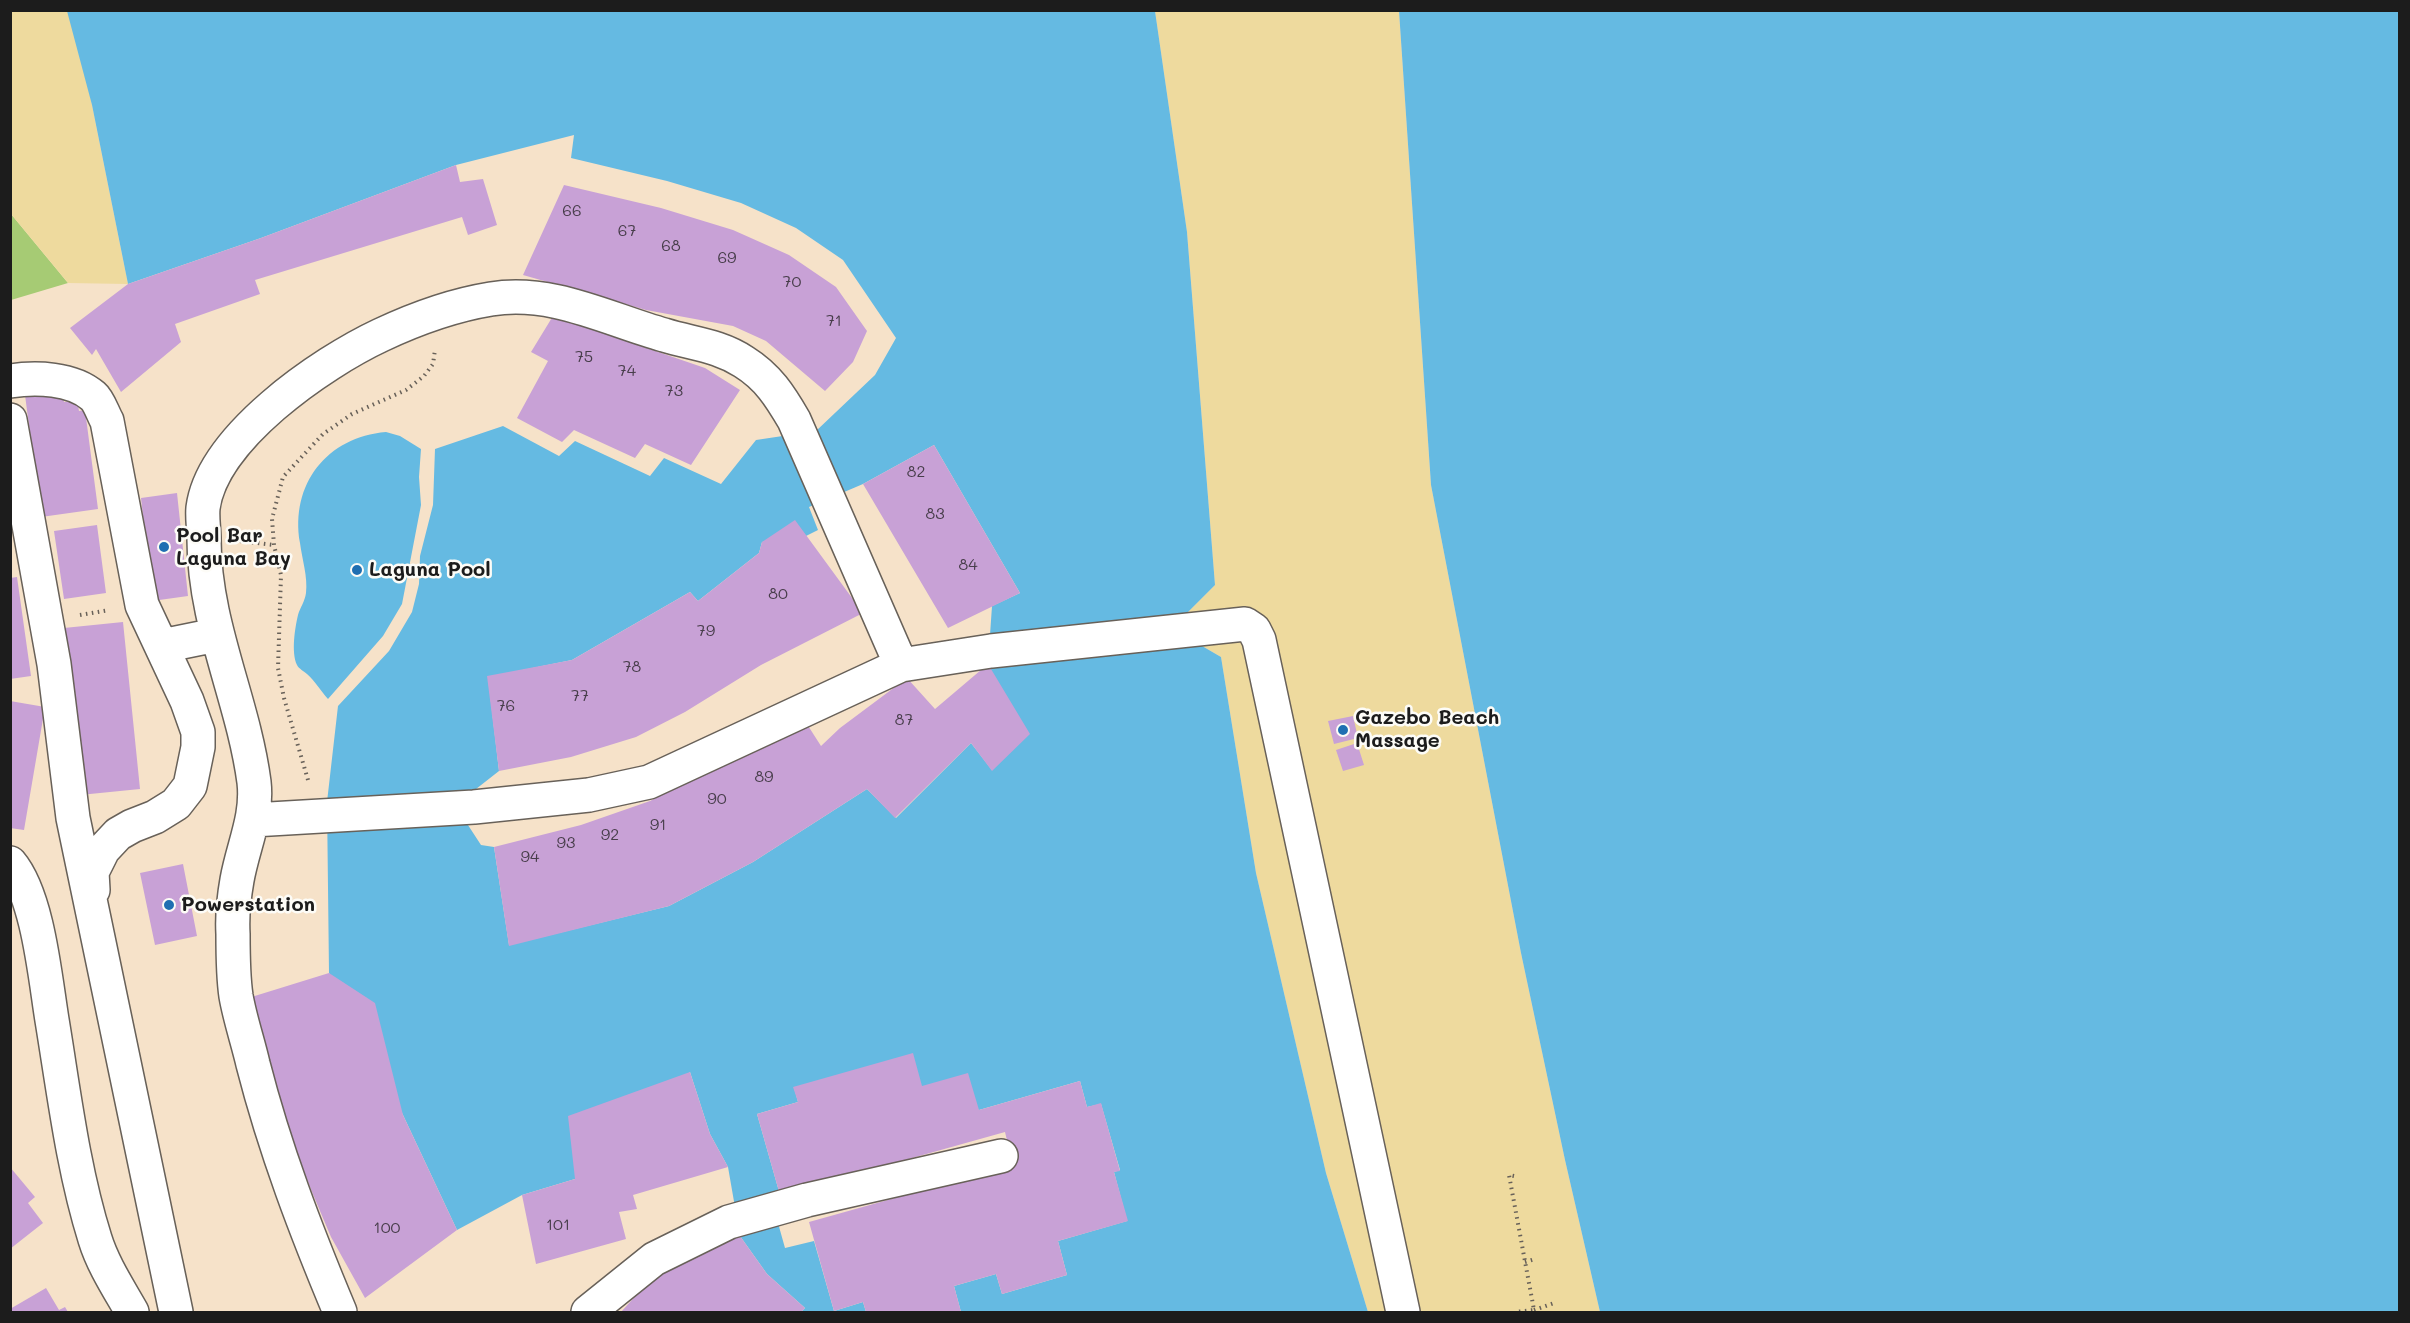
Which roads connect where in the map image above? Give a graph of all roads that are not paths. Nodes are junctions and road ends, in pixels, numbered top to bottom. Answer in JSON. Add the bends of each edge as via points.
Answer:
{"nodes":[{"id":1,"x":10,"y":381,"type":"edge"},
{"id":2,"x":10,"y":420,"type":"edge"},
{"id":3,"x":216,"y":635,"type":"junction"},
{"id":4,"x":162,"y":646,"type":"junction"},
{"id":5,"x":901,"y":665,"type":"junction"},
{"id":6,"x":254,"y":820,"type":"junction"},
{"id":7,"x":10,"y":863,"type":"edge"},
{"id":8,"x":93,"y":913,"type":"junction"},
{"id":9,"x":1001,"y":1156,"type":"dead end"},
{"id":10,"x":132,"y":1312,"type":"edge"},
{"id":11,"x":177,"y":1312,"type":"edge"},
{"id":12,"x":340,"y":1312,"type":"edge"},
{"id":13,"x":588,"y":1312,"type":"edge"},
{"id":14,"x":1403,"y":1312,"type":"edge"}],
"edges":[{"from":1,"to":4,"type":"street","via":[[47,379],[76,386],[94,397],[107,421],[142,605]]},
{"from":2,"to":8,"type":"street","via":[[54,664],[73,818]]},
{"from":3,"to":4,"type":"street"},
{"from":3,"to":5,"type":"street","via":[[206,581],[203,508],[212,476],[247,429],[308,380],[380,336],[427,317],[493,299],[533,297],[567,303],[666,336],[709,345],[739,359],[771,382],[794,420]]},
{"from":3,"to":6,"type":"street","via":[[248,750]]},
{"from":4,"to":8,"type":"street","via":[[198,732],[195,769],[190,786],[176,804],[118,834],[103,850],[92,872]]},
{"from":5,"to":6,"type":"street","via":[[649,782],[589,795],[474,807]]},
{"from":5,"to":14,"type":"street","via":[[991,651],[1245,624],[1254,630]]},
{"from":6,"to":12,"type":"street","via":[[237,880],[232,931],[236,996],[266,1114],[298,1212]]},
{"from":7,"to":10,"type":"street","via":[[20,875],[35,922],[69,1120],[95,1241]]},
{"from":8,"to":11,"type":"street"},
{"from":9,"to":13,"type":"street","via":[[729,1222],[654,1259]]}]}
